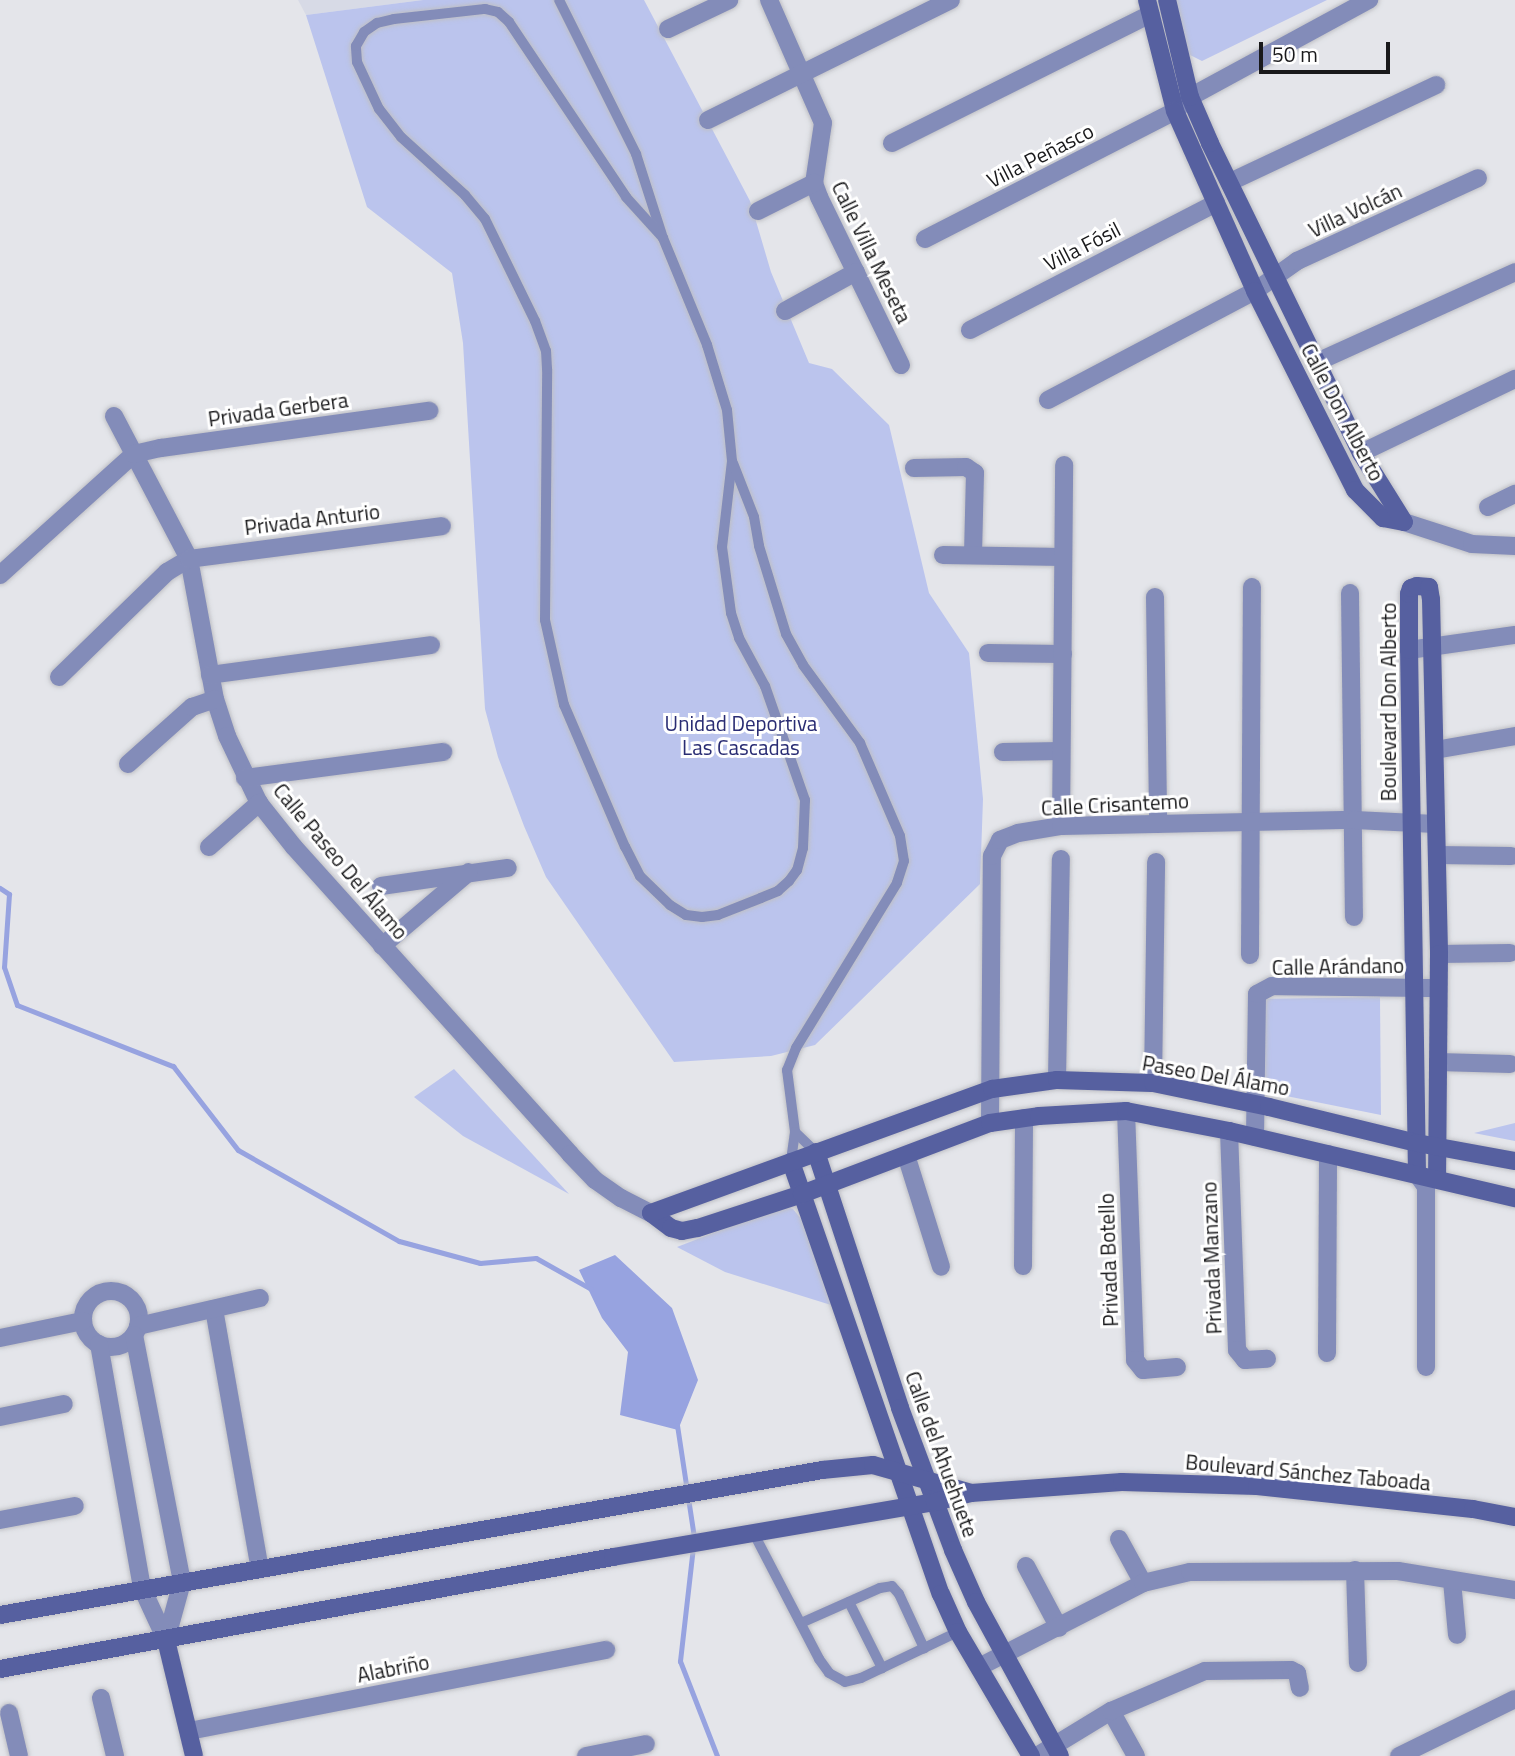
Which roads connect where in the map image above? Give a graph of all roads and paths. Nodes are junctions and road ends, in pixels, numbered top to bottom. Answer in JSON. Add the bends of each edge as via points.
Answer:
{"nodes":[{"id":1,"x":559,"y":0,"type":"edge"},
{"id":2,"x":729,"y":0,"type":"edge"},
{"id":3,"x":769,"y":0,"type":"edge"},
{"id":4,"x":951,"y":0,"type":"edge"},
{"id":5,"x":1167,"y":0,"type":"edge"},
{"id":6,"x":1362,"y":2,"type":"edge"},
{"id":7,"x":1149,"y":7,"type":"edge"},
{"id":8,"x":668,"y":29,"type":"dead end"},
{"id":9,"x":803,"y":72,"type":"junction"},
{"id":10,"x":1436,"y":85,"type":"dead end"},
{"id":11,"x":1190,"y":97,"type":"junction"},
{"id":12,"x":1175,"y":111,"type":"junction"},
{"id":13,"x":708,"y":120,"type":"dead end"},
{"id":14,"x":892,"y":143,"type":"dead end"},
{"id":15,"x":1478,"y":178,"type":"dead end"},
{"id":16,"x":1230,"y":182,"type":"junction"},
{"id":17,"x":814,"y":183,"type":"junction"},
{"id":18,"x":1216,"y":203,"type":"junction"},
{"id":19,"x":758,"y":211,"type":"dead end"},
{"id":20,"x":663,"y":238,"type":"junction"},
{"id":21,"x":925,"y":239,"type":"dead end"},
{"id":22,"x":856,"y":272,"type":"junction"},
{"id":23,"x":1515,"y":272,"type":"edge"},
{"id":24,"x":1275,"y":275,"type":"junction"},
{"id":25,"x":1255,"y":292,"type":"junction"},
{"id":26,"x":785,"y":311,"type":"dead end"},
{"id":27,"x":970,"y":330,"type":"dead end"},
{"id":28,"x":1317,"y":362,"type":"junction"},
{"id":29,"x":901,"y":365,"type":"dead end"},
{"id":30,"x":1515,"y":380,"type":"edge"},
{"id":31,"x":1048,"y":400,"type":"dead end"},
{"id":32,"x":429,"y":411,"type":"dead end"},
{"id":33,"x":114,"y":416,"type":"dead end"},
{"id":34,"x":1361,"y":453,"type":"junction"},
{"id":35,"x":134,"y":454,"type":"junction"},
{"id":36,"x":732,"y":461,"type":"junction"},
{"id":37,"x":1064,"y":466,"type":"dead end"},
{"id":38,"x":914,"y":468,"type":"dead end"},
{"id":39,"x":1515,"y":494,"type":"edge"},
{"id":40,"x":1489,"y":506,"type":"dead end"},
{"id":41,"x":1404,"y":522,"type":"junction"},
{"id":42,"x":442,"y":526,"type":"dead end"},
{"id":43,"x":1515,"y":546,"type":"edge"},
{"id":44,"x":943,"y":555,"type":"dead end"},
{"id":45,"x":972,"y":555,"type":"junction"},
{"id":46,"x":1063,"y":558,"type":"junction"},
{"id":47,"x":189,"y":559,"type":"junction"},
{"id":48,"x":0,"y":575,"type":"edge"},
{"id":49,"x":1252,"y":587,"type":"dead end"},
{"id":50,"x":1350,"y":593,"type":"dead end"},
{"id":51,"x":1156,"y":597,"type":"dead end"},
{"id":52,"x":1515,"y":635,"type":"edge"},
{"id":53,"x":431,"y":645,"type":"dead end"},
{"id":54,"x":1432,"y":649,"type":"junction"},
{"id":55,"x":1409,"y":650,"type":"junction"},
{"id":56,"x":988,"y":653,"type":"dead end"},
{"id":57,"x":1063,"y":654,"type":"junction"},
{"id":58,"x":210,"y":675,"type":"junction"},
{"id":59,"x":59,"y":677,"type":"dead end"},
{"id":60,"x":215,"y":699,"type":"junction"},
{"id":61,"x":1515,"y":736,"type":"edge"},
{"id":62,"x":1435,"y":750,"type":"junction"},
{"id":63,"x":1061,"y":751,"type":"junction"},
{"id":64,"x":443,"y":752,"type":"dead end"},
{"id":65,"x":1003,"y":752,"type":"dead end"},
{"id":66,"x":128,"y":764,"type":"dead end"},
{"id":67,"x":244,"y":778,"type":"junction"},
{"id":68,"x":259,"y":803,"type":"junction"},
{"id":69,"x":1355,"y":820,"type":"junction"},
{"id":70,"x":1251,"y":821,"type":"junction"},
{"id":71,"x":1411,"y":822,"type":"junction"},
{"id":72,"x":1158,"y":824,"type":"junction"},
{"id":73,"x":1435,"y":824,"type":"junction"},
{"id":74,"x":1061,"y":826,"type":"junction"},
{"id":75,"x":208,"y":847,"type":"dead end"},
{"id":76,"x":1437,"y":855,"type":"junction"},
{"id":77,"x":1511,"y":856,"type":"dead end"},
{"id":78,"x":1061,"y":859,"type":"dead end"},
{"id":79,"x":1156,"y":862,"type":"dead end"},
{"id":80,"x":508,"y":868,"type":"dead end"},
{"id":81,"x":469,"y":872,"type":"junction"},
{"id":82,"x":381,"y":886,"type":"dead end"},
{"id":83,"x":1354,"y":917,"type":"dead end"},
{"id":84,"x":382,"y":946,"type":"junction"},
{"id":85,"x":1510,"y":953,"type":"dead end"},
{"id":86,"x":1439,"y":954,"type":"junction"},
{"id":87,"x":1250,"y":955,"type":"dead end"},
{"id":88,"x":1415,"y":987,"type":"junction"},
{"id":89,"x":1438,"y":988,"type":"junction"},
{"id":90,"x":1438,"y":1062,"type":"junction"},
{"id":91,"x":1510,"y":1064,"type":"dead end"},
{"id":92,"x":1057,"y":1080,"type":"junction"},
{"id":93,"x":1153,"y":1083,"type":"junction"},
{"id":94,"x":992,"y":1088,"type":"junction"},
{"id":95,"x":1258,"y":1105,"type":"junction"},
{"id":96,"x":1126,"y":1111,"type":"junction"},
{"id":97,"x":1024,"y":1118,"type":"junction"},
{"id":98,"x":990,"y":1123,"type":"junction"},
{"id":99,"x":1229,"y":1130,"type":"junction"},
{"id":100,"x":795,"y":1132,"type":"junction"},
{"id":101,"x":1255,"y":1137,"type":"junction"},
{"id":102,"x":1418,"y":1143,"type":"junction"},
{"id":103,"x":1438,"y":1147,"type":"junction"},
{"id":104,"x":816,"y":1152,"type":"junction"},
{"id":105,"x":906,"y":1154,"type":"junction"},
{"id":106,"x":1328,"y":1154,"type":"junction"},
{"id":107,"x":1515,"y":1160,"type":"edge"},
{"id":108,"x":791,"y":1162,"type":"junction"},
{"id":109,"x":1427,"y":1180,"type":"junction"},
{"id":110,"x":826,"y":1183,"type":"junction"},
{"id":111,"x":802,"y":1194,"type":"junction"},
{"id":112,"x":1515,"y":1198,"type":"edge"},
{"id":113,"x":650,"y":1213,"type":"junction"},
{"id":114,"x":1023,"y":1266,"type":"dead end"},
{"id":115,"x":941,"y":1267,"type":"dead end"},
{"id":116,"x":260,"y":1298,"type":"dead end"},
{"id":117,"x":214,"y":1309,"type":"junction"},
{"id":118,"x":83,"y":1321,"type":"junction"},
{"id":119,"x":136,"y":1330,"type":"junction"},
{"id":120,"x":0,"y":1338,"type":"edge"},
{"id":121,"x":99,"y":1344,"type":"junction"},
{"id":122,"x":1328,"y":1353,"type":"dead end"},
{"id":123,"x":1267,"y":1359,"type":"dead end"},
{"id":124,"x":1177,"y":1367,"type":"dead end"},
{"id":125,"x":1426,"y":1367,"type":"dead end"},
{"id":126,"x":64,"y":1404,"type":"dead end"},
{"id":127,"x":0,"y":1417,"type":"edge"},
{"id":128,"x":896,"y":1469,"type":"junction"},
{"id":129,"x":926,"y":1480,"type":"junction"},
{"id":130,"x":971,"y":1493,"type":"junction"},
{"id":131,"x":935,"y":1502,"type":"junction"},
{"id":132,"x":75,"y":1506,"type":"dead end"},
{"id":133,"x":910,"y":1506,"type":"junction"},
{"id":134,"x":1515,"y":1517,"type":"edge"},
{"id":135,"x":0,"y":1520,"type":"edge"},
{"id":136,"x":753,"y":1532,"type":"junction"},
{"id":137,"x":1119,"y":1539,"type":"dead end"},
{"id":138,"x":1026,"y":1566,"type":"dead end"},
{"id":139,"x":260,"y":1569,"type":"junction"},
{"id":140,"x":1355,"y":1570,"type":"junction"},
{"id":141,"x":1452,"y":1581,"type":"junction"},
{"id":142,"x":182,"y":1582,"type":"junction"},
{"id":143,"x":1143,"y":1583,"type":"junction"},
{"id":144,"x":142,"y":1588,"type":"junction"},
{"id":145,"x":1515,"y":1590,"type":"edge"},
{"id":146,"x":849,"y":1602,"type":"junction"},
{"id":147,"x":0,"y":1615,"type":"edge"},
{"id":148,"x":801,"y":1623,"type":"junction"},
{"id":149,"x":1059,"y":1628,"type":"junction"},
{"id":150,"x":958,"y":1632,"type":"junction"},
{"id":151,"x":1457,"y":1635,"type":"dead end"},
{"id":152,"x":166,"y":1640,"type":"junction"},
{"id":153,"x":924,"y":1648,"type":"junction"},
{"id":154,"x":606,"y":1650,"type":"dead end"},
{"id":155,"x":1003,"y":1656,"type":"junction"},
{"id":156,"x":1358,"y":1663,"type":"dead end"},
{"id":157,"x":979,"y":1667,"type":"junction"},
{"id":158,"x":882,"y":1668,"type":"junction"},
{"id":159,"x":0,"y":1669,"type":"edge"},
{"id":160,"x":1300,"y":1688,"type":"dead end"},
{"id":161,"x":101,"y":1698,"type":"dead end"},
{"id":162,"x":1515,"y":1699,"type":"edge"},
{"id":163,"x":1111,"y":1711,"type":"junction"},
{"id":164,"x":9,"y":1713,"type":"dead end"},
{"id":165,"x":189,"y":1731,"type":"junction"},
{"id":166,"x":646,"y":1744,"type":"dead end"},
{"id":167,"x":1057,"y":1751,"type":"edge"},
{"id":168,"x":19,"y":1756,"type":"edge"},
{"id":169,"x":115,"y":1756,"type":"edge"},
{"id":170,"x":194,"y":1756,"type":"edge"},
{"id":171,"x":586,"y":1756,"type":"edge"},
{"id":172,"x":1031,"y":1756,"type":"edge"},
{"id":173,"x":1037,"y":1756,"type":"edge"},
{"id":174,"x":1136,"y":1756,"type":"edge"},
{"id":175,"x":1399,"y":1756,"type":"edge"}],
"edges":[{"from":1,"to":20,"type":"lane","via":[[636,154]]},
{"from":2,"to":8,"type":"street"},
{"from":3,"to":9,"type":"street","name":"Calle Villa Meseta"},
{"from":4,"to":9,"type":"street"},
{"from":5,"to":11,"type":"street","name":"Calle Don Alberto"},
{"from":6,"to":11,"type":"street","name":"Villa Peñasco"},
{"from":7,"to":12,"type":"street","name":"Calle Don Alberto"},
{"from":7,"to":14,"type":"street"},
{"from":9,"to":13,"type":"street"},
{"from":9,"to":17,"type":"street","name":"Calle Villa Meseta","via":[[824,123]]},
{"from":10,"to":16,"type":"street"},
{"from":11,"to":12,"type":"street","name":"Villa Peñasco"},
{"from":11,"to":16,"type":"street","name":"Calle Don Alberto"},
{"from":12,"to":18,"type":"street","name":"Calle Don Alberto"},
{"from":12,"to":21,"type":"street","name":"Villa Peñasco"},
{"from":15,"to":24,"type":"street","name":"Villa Volcán"},
{"from":16,"to":24,"type":"street","name":"Calle Don Alberto"},
{"from":17,"to":19,"type":"street"},
{"from":17,"to":22,"type":"street","name":"Calle Villa Meseta"},
{"from":18,"to":25,"type":"street","name":"Calle Don Alberto"},
{"from":18,"to":27,"type":"street","name":"Villa Fósil"},
{"from":20,"to":36,"type":"lane","via":[[707,345],[727,410]]},
{"from":20,"to":36,"type":"lane","via":[[626,197],[498,12],[485,9],[394,19],[364,32],[356,46],[357,62],[379,109],[401,137],[485,219],[535,321],[547,369],[545,620],[564,705],[640,876],[670,905],[686,915],[702,917],[778,891],[797,870],[806,825],[805,800],[777,720],[731,613],[722,547]]},
{"from":22,"to":26,"type":"street"},
{"from":22,"to":29,"type":"street","name":"Calle Villa Meseta"},
{"from":23,"to":28,"type":"street"},
{"from":24,"to":25,"type":"street","name":"Villa Volcán"},
{"from":24,"to":28,"type":"street","name":"Calle Don Alberto"},
{"from":25,"to":31,"type":"street","name":"Villa Volcán"},
{"from":25,"to":41,"type":"street","name":"Calle Don Alberto","via":[[1355,489],[1383,518]]},
{"from":28,"to":34,"type":"street","name":"Calle Don Alberto"},
{"from":30,"to":34,"type":"street"},
{"from":32,"to":35,"type":"street","name":"Privada Gerbera"},
{"from":33,"to":35,"type":"street","name":"Calle Paseo Del Álamo"},
{"from":34,"to":41,"type":"street","name":"Calle Don Alberto"},
{"from":35,"to":47,"type":"street","name":"Calle Paseo Del Álamo"},
{"from":35,"to":48,"type":"street"},
{"from":36,"to":100,"type":"lane","via":[[754,517],[786,634],[860,743],[900,836],[904,861],[897,883],[787,1070]]},
{"from":37,"to":46,"type":"street"},
{"from":38,"to":45,"type":"street","via":[[972,468]]},
{"from":39,"to":40,"type":"street"},
{"from":41,"to":43,"type":"street","via":[[1472,544]]},
{"from":42,"to":47,"type":"street","name":"Privada Anturio"},
{"from":44,"to":45,"type":"street"},
{"from":45,"to":46,"type":"street"},
{"from":46,"to":57,"type":"street"},
{"from":47,"to":58,"type":"street","name":"Calle Paseo Del Álamo"},
{"from":47,"to":59,"type":"street","via":[[167,572]]},
{"from":49,"to":70,"type":"street"},
{"from":50,"to":69,"type":"street"},
{"from":51,"to":72,"type":"street"},
{"from":52,"to":54,"type":"street"},
{"from":53,"to":58,"type":"street"},
{"from":54,"to":55,"type":"street"},
{"from":54,"to":55,"type":"street","name":"Boulevard Don Alberto","via":[[1431,592],[1429,587],[1418,586],[1409,594]]},
{"from":54,"to":62,"type":"street","name":"Boulevard Don Alberto"},
{"from":55,"to":71,"type":"street","name":"Boulevard Don Alberto"},
{"from":56,"to":57,"type":"street"},
{"from":57,"to":63,"type":"street"},
{"from":58,"to":60,"type":"street","name":"Calle Paseo Del Álamo"},
{"from":60,"to":66,"type":"street","via":[[192,707]]},
{"from":60,"to":67,"type":"street","name":"Calle Paseo Del Álamo"},
{"from":61,"to":62,"type":"street"},
{"from":62,"to":73,"type":"street","name":"Boulevard Don Alberto"},
{"from":63,"to":65,"type":"street"},
{"from":63,"to":74,"type":"street"},
{"from":64,"to":67,"type":"street"},
{"from":67,"to":68,"type":"street","name":"Calle Paseo Del Álamo"},
{"from":68,"to":75,"type":"street"},
{"from":68,"to":84,"type":"street","name":"Calle Paseo Del Álamo"},
{"from":69,"to":70,"type":"street","name":"Calle Crisantemo"},
{"from":69,"to":71,"type":"street","name":"Calle Crisantemo"},
{"from":69,"to":83,"type":"street"},
{"from":70,"to":72,"type":"street","name":"Calle Crisantemo"},
{"from":70,"to":87,"type":"street"},
{"from":71,"to":73,"type":"street","name":"Calle Crisantemo"},
{"from":71,"to":88,"type":"street","name":"Boulevard Don Alberto"},
{"from":72,"to":74,"type":"street","name":"Calle Crisantemo"},
{"from":73,"to":76,"type":"street","name":"Boulevard Don Alberto"},
{"from":74,"to":94,"type":"street","name":"Calle Crisantemo","via":[[1018,832],[1000,840],[992,856]]},
{"from":76,"to":77,"type":"street"},
{"from":76,"to":86,"type":"street","name":"Boulevard Don Alberto"},
{"from":78,"to":92,"type":"street"},
{"from":79,"to":93,"type":"street"},
{"from":80,"to":81,"type":"street"},
{"from":81,"to":82,"type":"street"},
{"from":81,"to":84,"type":"street"},
{"from":84,"to":113,"type":"street","name":"Calle Paseo Del Álamo","via":[[570,1154],[612,1192]]},
{"from":85,"to":86,"type":"street"},
{"from":86,"to":89,"type":"street","name":"Boulevard Don Alberto"},
{"from":88,"to":89,"type":"street","name":"Calle Arándano"},
{"from":88,"to":95,"type":"street","name":"Calle Arándano","via":[[1272,986],[1257,994]]},
{"from":88,"to":102,"type":"street","name":"Boulevard Don Alberto"},
{"from":89,"to":90,"type":"street","name":"Boulevard Don Alberto"},
{"from":90,"to":91,"type":"street"},
{"from":90,"to":103,"type":"street","name":"Boulevard Don Alberto"},
{"from":92,"to":93,"type":"street","name":"Paseo Del Álamo"},
{"from":92,"to":94,"type":"street","name":"Paseo Del Álamo"},
{"from":93,"to":95,"type":"street","name":"Paseo Del Álamo"},
{"from":94,"to":98,"type":"street","name":"Calle Crisantemo"},
{"from":94,"to":104,"type":"street","name":"Paseo Del Álamo"},
{"from":95,"to":101,"type":"street","name":"Calle Arándano"},
{"from":95,"to":102,"type":"street","name":"Paseo Del Álamo"},
{"from":96,"to":97,"type":"street"},
{"from":96,"to":99,"type":"street"},
{"from":96,"to":124,"type":"street","name":"Privada Botello","via":[[1135,1360],[1143,1370]]},
{"from":97,"to":98,"type":"street"},
{"from":97,"to":114,"type":"street"},
{"from":98,"to":105,"type":"street"},
{"from":99,"to":101,"type":"street"},
{"from":99,"to":123,"type":"street","name":"Privada Manzano","via":[[1237,1350],[1245,1360]]},
{"from":100,"to":104,"type":"lane"},
{"from":100,"to":108,"type":"lane"},
{"from":101,"to":106,"type":"street"},
{"from":102,"to":103,"type":"street","name":"Paseo Del Álamo"},
{"from":102,"to":109,"type":"street","name":"Boulevard Don Alberto"},
{"from":103,"to":107,"type":"street","name":"Paseo Del Álamo"},
{"from":103,"to":109,"type":"street","name":"Boulevard Don Alberto"},
{"from":104,"to":108,"type":"street","name":"Paseo Del Álamo"},
{"from":104,"to":110,"type":"street","name":"Calle del Ahuehuete"},
{"from":105,"to":110,"type":"street"},
{"from":105,"to":115,"type":"street"},
{"from":106,"to":109,"type":"street"},
{"from":106,"to":122,"type":"street"},
{"from":108,"to":111,"type":"street"},
{"from":108,"to":113,"type":"street"},
{"from":109,"to":112,"type":"street"},
{"from":109,"to":125,"type":"street"},
{"from":110,"to":111,"type":"street"},
{"from":110,"to":129,"type":"street","name":"Calle del Ahuehuete"},
{"from":111,"to":113,"type":"street","name":"Calle Paseo Del Álamo","via":[[682,1231]]},
{"from":111,"to":128,"type":"street"},
{"from":116,"to":117,"type":"street"},
{"from":117,"to":119,"type":"street"},
{"from":117,"to":139,"type":"street"},
{"from":118,"to":119,"type":"street","via":[[95,1295],[114,1291],[131,1299],[139,1316]]},
{"from":118,"to":120,"type":"street"},
{"from":118,"to":121,"type":"street"},
{"from":119,"to":121,"type":"street","via":[[118,1346]]},
{"from":119,"to":142,"type":"street"},
{"from":121,"to":144,"type":"street"},
{"from":126,"to":127,"type":"street"},
{"from":128,"to":129,"type":"street"},
{"from":128,"to":133,"type":"street"},
{"from":128,"to":139,"type":"street","via":[[873,1465],[822,1470]]},
{"from":129,"to":130,"type":"street"},
{"from":129,"to":131,"type":"street","name":"Calle del Ahuehuete"},
{"from":130,"to":131,"type":"street"},
{"from":130,"to":134,"type":"street","name":"Boulevard Sánchez Taboada","via":[[1122,1482],[1257,1486]]},
{"from":131,"to":133,"type":"street"},
{"from":131,"to":155,"type":"street","name":"Calle del Ahuehuete","via":[[975,1602]]},
{"from":132,"to":135,"type":"street"},
{"from":133,"to":136,"type":"street"},
{"from":133,"to":150,"type":"street"},
{"from":136,"to":148,"type":"lane"},
{"from":136,"to":152,"type":"street"},
{"from":137,"to":143,"type":"street"},
{"from":138,"to":149,"type":"street"},
{"from":139,"to":142,"type":"street"},
{"from":140,"to":141,"type":"street","via":[[1398,1571]]},
{"from":140,"to":143,"type":"street","via":[[1207,1569]]},
{"from":140,"to":156,"type":"street"},
{"from":141,"to":145,"type":"street"},
{"from":141,"to":151,"type":"street"},
{"from":142,"to":144,"type":"street"},
{"from":142,"to":152,"type":"street"},
{"from":143,"to":149,"type":"street"},
{"from":144,"to":147,"type":"street"},
{"from":144,"to":152,"type":"street"},
{"from":146,"to":148,"type":"lane"},
{"from":146,"to":153,"type":"lane","via":[[892,1586]]},
{"from":146,"to":158,"type":"lane"},
{"from":148,"to":158,"type":"lane","via":[[829,1673],[845,1682]]},
{"from":149,"to":155,"type":"street"},
{"from":150,"to":153,"type":"lane"},
{"from":150,"to":157,"type":"street"},
{"from":152,"to":159,"type":"street"},
{"from":152,"to":165,"type":"street"},
{"from":153,"to":158,"type":"lane"},
{"from":154,"to":165,"type":"street","name":"Alabriño"},
{"from":155,"to":157,"type":"street"},
{"from":155,"to":167,"type":"street","name":"Calle del Ahuehuete"},
{"from":157,"to":172,"type":"street"},
{"from":160,"to":163,"type":"street","via":[[1297,1673],[1291,1670],[1205,1671]]},
{"from":161,"to":169,"type":"street"},
{"from":162,"to":175,"type":"street"},
{"from":163,"to":167,"type":"street"},
{"from":163,"to":174,"type":"street"},
{"from":164,"to":168,"type":"street"},
{"from":165,"to":170,"type":"street"},
{"from":166,"to":171,"type":"street"},
{"from":167,"to":173,"type":"street"}]}
